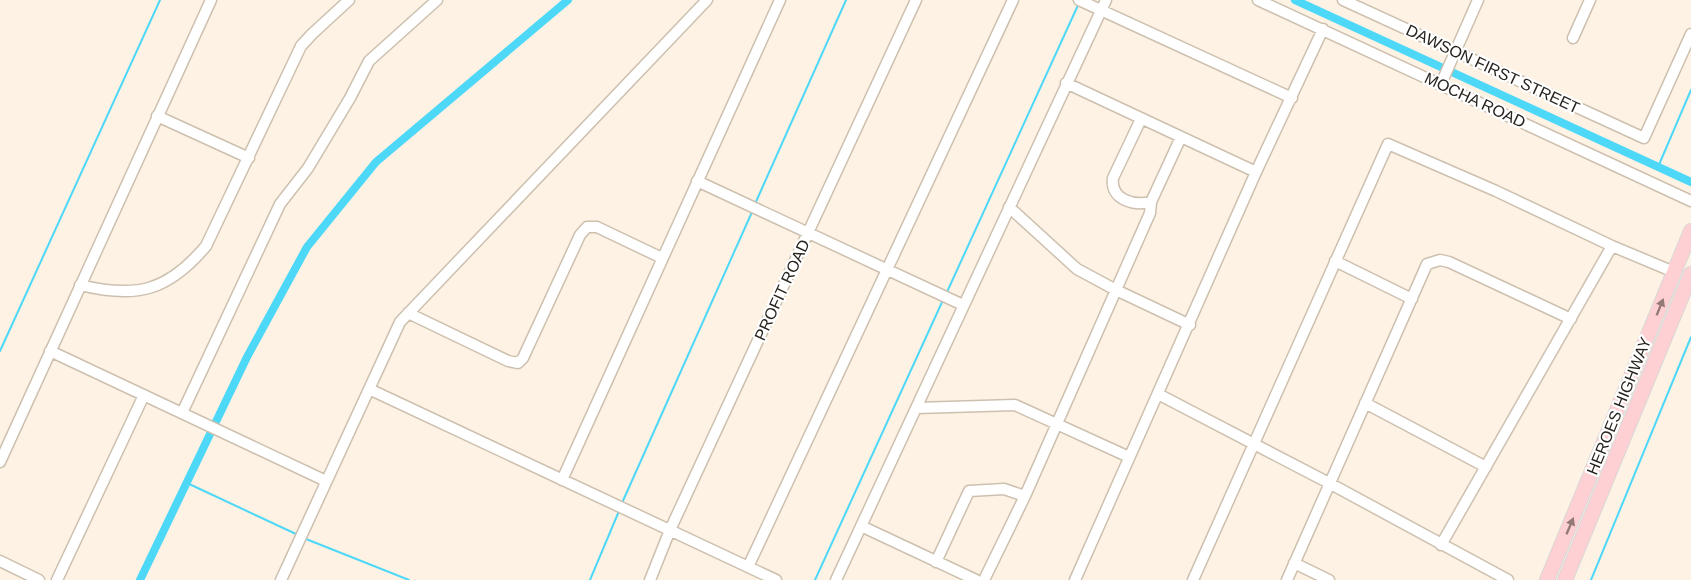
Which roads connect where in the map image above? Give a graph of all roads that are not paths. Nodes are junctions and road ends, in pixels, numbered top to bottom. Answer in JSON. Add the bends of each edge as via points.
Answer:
{"nodes":[{"id":1,"x":211,"y":0,"type":"edge"},
{"id":2,"x":349,"y":0,"type":"edge"},
{"id":3,"x":437,"y":0,"type":"edge"},
{"id":4,"x":707,"y":0,"type":"edge"},
{"id":5,"x":780,"y":0,"type":"edge"},
{"id":6,"x":916,"y":0,"type":"edge"},
{"id":7,"x":1013,"y":0,"type":"edge"},
{"id":8,"x":1079,"y":0,"type":"edge"},
{"id":9,"x":1258,"y":0,"type":"edge"},
{"id":10,"x":1343,"y":0,"type":"edge"},
{"id":11,"x":1478,"y":0,"type":"edge"},
{"id":12,"x":1590,"y":0,"type":"edge"},
{"id":13,"x":1103,"y":5,"type":"edge"},
{"id":14,"x":1323,"y":29,"type":"junction"},
{"id":15,"x":1691,"y":34,"type":"edge"},
{"id":16,"x":1573,"y":38,"type":"dead end"},
{"id":17,"x":1455,"y":52,"type":"junction"},
{"id":18,"x":1443,"y":80,"type":"junction"},
{"id":19,"x":1066,"y":83,"type":"junction"},
{"id":20,"x":1292,"y":98,"type":"junction"},
{"id":21,"x":157,"y":116,"type":"junction"},
{"id":22,"x":1141,"y":118,"type":"junction"},
{"id":23,"x":1181,"y":137,"type":"junction"},
{"id":24,"x":249,"y":158,"type":"junction"},
{"id":25,"x":1256,"y":172,"type":"junction"},
{"id":26,"x":697,"y":182,"type":"junction"},
{"id":27,"x":1691,"y":201,"type":"edge"},
{"id":28,"x":1151,"y":202,"type":"junction"},
{"id":29,"x":1009,"y":207,"type":"junction"},
{"id":30,"x":809,"y":232,"type":"junction"},
{"id":31,"x":1690,"y":234,"type":"edge"},
{"id":32,"x":1612,"y":246,"type":"junction"},
{"id":33,"x":662,"y":258,"type":"junction"},
{"id":34,"x":1335,"y":261,"type":"junction"},
{"id":35,"x":886,"y":269,"type":"junction"},
{"id":36,"x":1674,"y":272,"type":"junction"},
{"id":37,"x":1691,"y":274,"type":"edge"},
{"id":38,"x":80,"y":285,"type":"junction"},
{"id":39,"x":1116,"y":290,"type":"junction"},
{"id":40,"x":1412,"y":298,"type":"junction"},
{"id":41,"x":963,"y":305,"type":"junction"},
{"id":42,"x":408,"y":313,"type":"junction"},
{"id":43,"x":1571,"y":319,"type":"junction"},
{"id":44,"x":1190,"y":325,"type":"junction"},
{"id":45,"x":50,"y":351,"type":"junction"},
{"id":46,"x":369,"y":389,"type":"junction"},
{"id":47,"x":1158,"y":394,"type":"junction"},
{"id":48,"x":144,"y":395,"type":"junction"},
{"id":49,"x":1365,"y":403,"type":"junction"},
{"id":50,"x":916,"y":408,"type":"junction"},
{"id":51,"x":182,"y":413,"type":"junction"},
{"id":52,"x":1056,"y":423,"type":"junction"},
{"id":53,"x":1253,"y":444,"type":"junction"},
{"id":54,"x":1129,"y":457,"type":"junction"},
{"id":55,"x":0,"y":462,"type":"edge"},
{"id":56,"x":1486,"y":467,"type":"junction"},
{"id":57,"x":562,"y":480,"type":"junction"},
{"id":58,"x":327,"y":481,"type":"junction"},
{"id":59,"x":1329,"y":483,"type":"junction"},
{"id":60,"x":1025,"y":496,"type":"junction"},
{"id":61,"x":861,"y":526,"type":"junction"},
{"id":62,"x":670,"y":530,"type":"junction"},
{"id":63,"x":1441,"y":545,"type":"junction"},
{"id":64,"x":0,"y":561,"type":"edge"},
{"id":65,"x":936,"y":562,"type":"junction"},
{"id":66,"x":1294,"y":563,"type":"junction"},
{"id":67,"x":748,"y":567,"type":"junction"},
{"id":68,"x":39,"y":580,"type":"edge"},
{"id":69,"x":57,"y":580,"type":"edge"},
{"id":70,"x":281,"y":580,"type":"edge"},
{"id":71,"x":650,"y":580,"type":"edge"},
{"id":72,"x":776,"y":580,"type":"edge"},
{"id":73,"x":836,"y":580,"type":"edge"},
{"id":74,"x":976,"y":580,"type":"edge"},
{"id":75,"x":984,"y":580,"type":"edge"},
{"id":76,"x":1074,"y":580,"type":"edge"},
{"id":77,"x":1193,"y":580,"type":"edge"},
{"id":78,"x":1287,"y":580,"type":"edge"},
{"id":79,"x":1329,"y":580,"type":"edge"},
{"id":80,"x":1508,"y":580,"type":"edge"},
{"id":81,"x":1547,"y":580,"type":"edge"},
{"id":82,"x":1565,"y":580,"type":"edge"}],
"edges":[{"from":1,"to":21,"type":"street"},
{"from":2,"to":24,"type":"street","via":[[301,46]]},
{"from":3,"to":51,"type":"street","via":[[369,61],[308,168],[280,204]]},
{"from":4,"to":42,"type":"street"},
{"from":5,"to":26,"type":"street"},
{"from":6,"to":30,"type":"street","name":"PROFIT ROAD"},
{"from":7,"to":35,"type":"street"},
{"from":8,"to":13,"type":"street"},
{"from":9,"to":14,"type":"street","name":"MOCHA ROAD"},
{"from":10,"to":17,"type":"street","name":"DAWSON FIRST STREET"},
{"from":11,"to":17,"type":"street"},
{"from":12,"to":16,"type":"street"},
{"from":13,"to":19,"type":"street"},
{"from":13,"to":20,"type":"street"},
{"from":14,"to":18,"type":"street","name":"MOCHA ROAD"},
{"from":14,"to":20,"type":"street"},
{"from":15,"to":17,"type":"street","name":"DAWSON FIRST STREET","via":[[1644,138]]},
{"from":17,"to":18,"type":"street"},
{"from":18,"to":27,"type":"street","name":"MOCHA ROAD"},
{"from":19,"to":22,"type":"street"},
{"from":19,"to":29,"type":"street"},
{"from":20,"to":25,"type":"street"},
{"from":21,"to":24,"type":"street"},
{"from":21,"to":38,"type":"street"},
{"from":22,"to":23,"type":"street"},
{"from":22,"to":28,"type":"street","via":[[1112,185],[1127,202]]},
{"from":23,"to":25,"type":"street"},
{"from":23,"to":28,"type":"street"},
{"from":24,"to":38,"type":"street","via":[[206,246],[179,274],[144,289],[117,291]]},
{"from":25,"to":44,"type":"street"},
{"from":26,"to":30,"type":"street"},
{"from":26,"to":33,"type":"street"},
{"from":28,"to":39,"type":"street","via":[[1150,213]]},
{"from":29,"to":39,"type":"street","via":[[1077,269]]},
{"from":29,"to":41,"type":"street"},
{"from":30,"to":35,"type":"street"},
{"from":30,"to":62,"type":"street","name":"PROFIT ROAD"},
{"from":31,"to":36,"type":"main road","name":"HEROES HIGHWAY"},
{"from":32,"to":34,"type":"street","via":[[1388,144]]},
{"from":32,"to":36,"type":"street"},
{"from":32,"to":43,"type":"street"},
{"from":33,"to":42,"type":"street","via":[[587,226],[518,363]]},
{"from":33,"to":57,"type":"street"},
{"from":34,"to":40,"type":"street"},
{"from":34,"to":53,"type":"street"},
{"from":35,"to":41,"type":"street"},
{"from":35,"to":67,"type":"street"},
{"from":81,"to":36,"type":"main road","name":"HEROES HIGHWAY","one_way":true},
{"from":37,"to":82,"type":"main road","name":"HEROES HIGHWAY"},
{"from":38,"to":45,"type":"street"},
{"from":39,"to":44,"type":"street"},
{"from":39,"to":52,"type":"street"},
{"from":40,"to":43,"type":"street","via":[[1427,264],[1440,260]]},
{"from":40,"to":49,"type":"street"},
{"from":41,"to":50,"type":"street"},
{"from":42,"to":46,"type":"street","via":[[400,322]]},
{"from":43,"to":56,"type":"street"},
{"from":44,"to":47,"type":"street"},
{"from":45,"to":48,"type":"street"},
{"from":45,"to":55,"type":"street"},
{"from":46,"to":57,"type":"street"},
{"from":46,"to":58,"type":"street"},
{"from":47,"to":53,"type":"street"},
{"from":47,"to":54,"type":"street"},
{"from":48,"to":51,"type":"street"},
{"from":48,"to":69,"type":"street"},
{"from":49,"to":56,"type":"street"},
{"from":49,"to":59,"type":"street"},
{"from":50,"to":52,"type":"street","via":[[1016,405]]},
{"from":50,"to":61,"type":"street"},
{"from":51,"to":58,"type":"street"},
{"from":52,"to":54,"type":"street"},
{"from":52,"to":60,"type":"street"},
{"from":53,"to":59,"type":"street"},
{"from":53,"to":77,"type":"street"},
{"from":54,"to":76,"type":"street"},
{"from":56,"to":63,"type":"street"},
{"from":57,"to":62,"type":"street"},
{"from":58,"to":70,"type":"street"},
{"from":59,"to":63,"type":"street"},
{"from":59,"to":66,"type":"street"},
{"from":60,"to":65,"type":"street","via":[[1004,489],[969,491]]},
{"from":60,"to":75,"type":"street"},
{"from":61,"to":65,"type":"street"},
{"from":61,"to":73,"type":"street"},
{"from":62,"to":67,"type":"street"},
{"from":62,"to":71,"type":"street","name":"PROFIT ROAD"},
{"from":63,"to":80,"type":"street"},
{"from":64,"to":68,"type":"street"},
{"from":65,"to":74,"type":"street"},
{"from":66,"to":78,"type":"street"},
{"from":66,"to":79,"type":"street"},
{"from":67,"to":72,"type":"street"}]}
